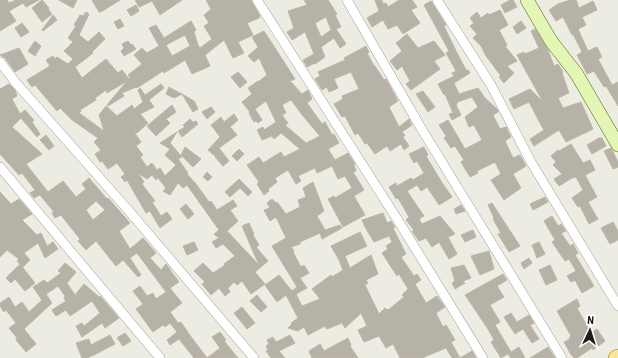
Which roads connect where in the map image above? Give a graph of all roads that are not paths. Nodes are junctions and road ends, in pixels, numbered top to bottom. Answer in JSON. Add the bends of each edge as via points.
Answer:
{"nodes":[{"id":1,"x":257,"y":0,"type":"edge"},
{"id":2,"x":346,"y":0,"type":"edge"},
{"id":3,"x":437,"y":0,"type":"edge"},
{"id":4,"x":527,"y":0,"type":"edge"},
{"id":5,"x":0,"y":62,"type":"edge"},
{"id":6,"x":618,"y":145,"type":"edge"},
{"id":7,"x":0,"y":167,"type":"edge"},
{"id":8,"x":618,"y":306,"type":"edge"},
{"id":9,"x":160,"y":358,"type":"edge"},
{"id":10,"x":254,"y":358,"type":"edge"},
{"id":11,"x":483,"y":358,"type":"edge"},
{"id":12,"x":562,"y":358,"type":"edge"}],
"edges":[{"from":1,"to":11,"type":"street"},
{"from":2,"to":12,"type":"street","via":[[420,128]]},
{"from":3,"to":8,"type":"street","via":[[491,85],[531,162]]},
{"from":4,"to":6,"type":"street","via":[[550,41],[576,73]]},
{"from":5,"to":10,"type":"street"},
{"from":7,"to":9,"type":"street"}]}
